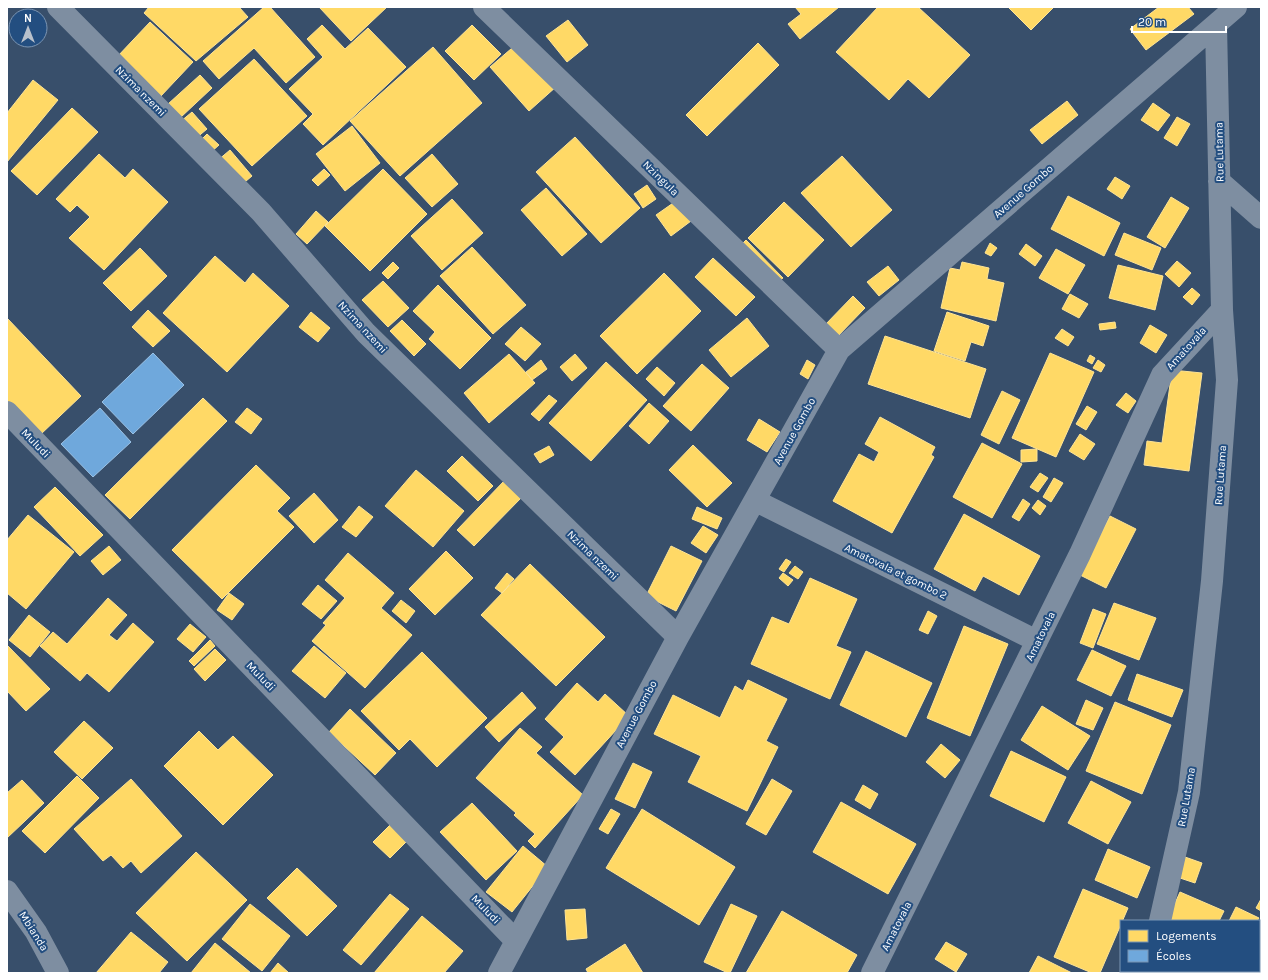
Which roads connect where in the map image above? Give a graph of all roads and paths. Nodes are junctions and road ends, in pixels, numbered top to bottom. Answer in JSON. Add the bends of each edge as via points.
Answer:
{"nodes":[{"id":1,"x":58,"y":7,"type":"edge"},
{"id":2,"x":484,"y":7,"type":"edge"},
{"id":3,"x":1236,"y":7,"type":"edge"},
{"id":4,"x":1216,"y":25,"type":"junction"},
{"id":5,"x":1219,"y":181,"type":"junction"},
{"id":6,"x":1261,"y":218,"type":"edge"},
{"id":7,"x":1222,"y":310,"type":"junction"},
{"id":8,"x":839,"y":350,"type":"junction"},
{"id":9,"x":7,"y":412,"type":"edge"},
{"id":10,"x":756,"y":501,"type":"junction"},
{"id":11,"x":678,"y":637,"type":"junction"},
{"id":12,"x":1037,"y":641,"type":"junction"},
{"id":13,"x":7,"y":891,"type":"edge"},
{"id":14,"x":1160,"y":920,"type":"edge"},
{"id":15,"x":515,"y":940,"type":"junction"},
{"id":16,"x":58,"y":973,"type":"edge"},
{"id":17,"x":499,"y":973,"type":"edge"},
{"id":18,"x":872,"y":973,"type":"edge"}],
"edges":[{"from":1,"to":11,"type":"street","name":"Nzima nzemi","via":[[261,212],[366,333]]},
{"from":2,"to":8,"type":"street","name":"Nzingula"},
{"from":3,"to":4,"type":"street","name":"Avenue Gombo"},
{"from":4,"to":5,"type":"street","name":"Rue Lutama"},
{"from":4,"to":8,"type":"street","name":"Avenue Gombo"},
{"from":5,"to":6,"type":"street"},
{"from":5,"to":7,"type":"street","name":"Rue Lutama"},
{"from":7,"to":12,"type":"street","name":"Amatovala","via":[[1162,375]]},
{"from":7,"to":14,"type":"street","name":"Rue Lutama","via":[[1227,380],[1212,581],[1189,792]]},
{"from":8,"to":10,"type":"street","name":"Avenue Gombo"},
{"from":9,"to":15,"type":"street","name":"Muludi"},
{"from":10,"to":11,"type":"street","name":"Avenue Gombo"},
{"from":10,"to":12,"type":"street","name":"Amatovala et gombo 2"},
{"from":11,"to":15,"type":"street","name":"Avenue Gombo"},
{"from":12,"to":18,"type":"street","name":"Amatovala"},
{"from":13,"to":16,"type":"street","name":"Mbianda","via":[[36,932]]},
{"from":15,"to":17,"type":"street","name":"Avenue Gombo"}]}
